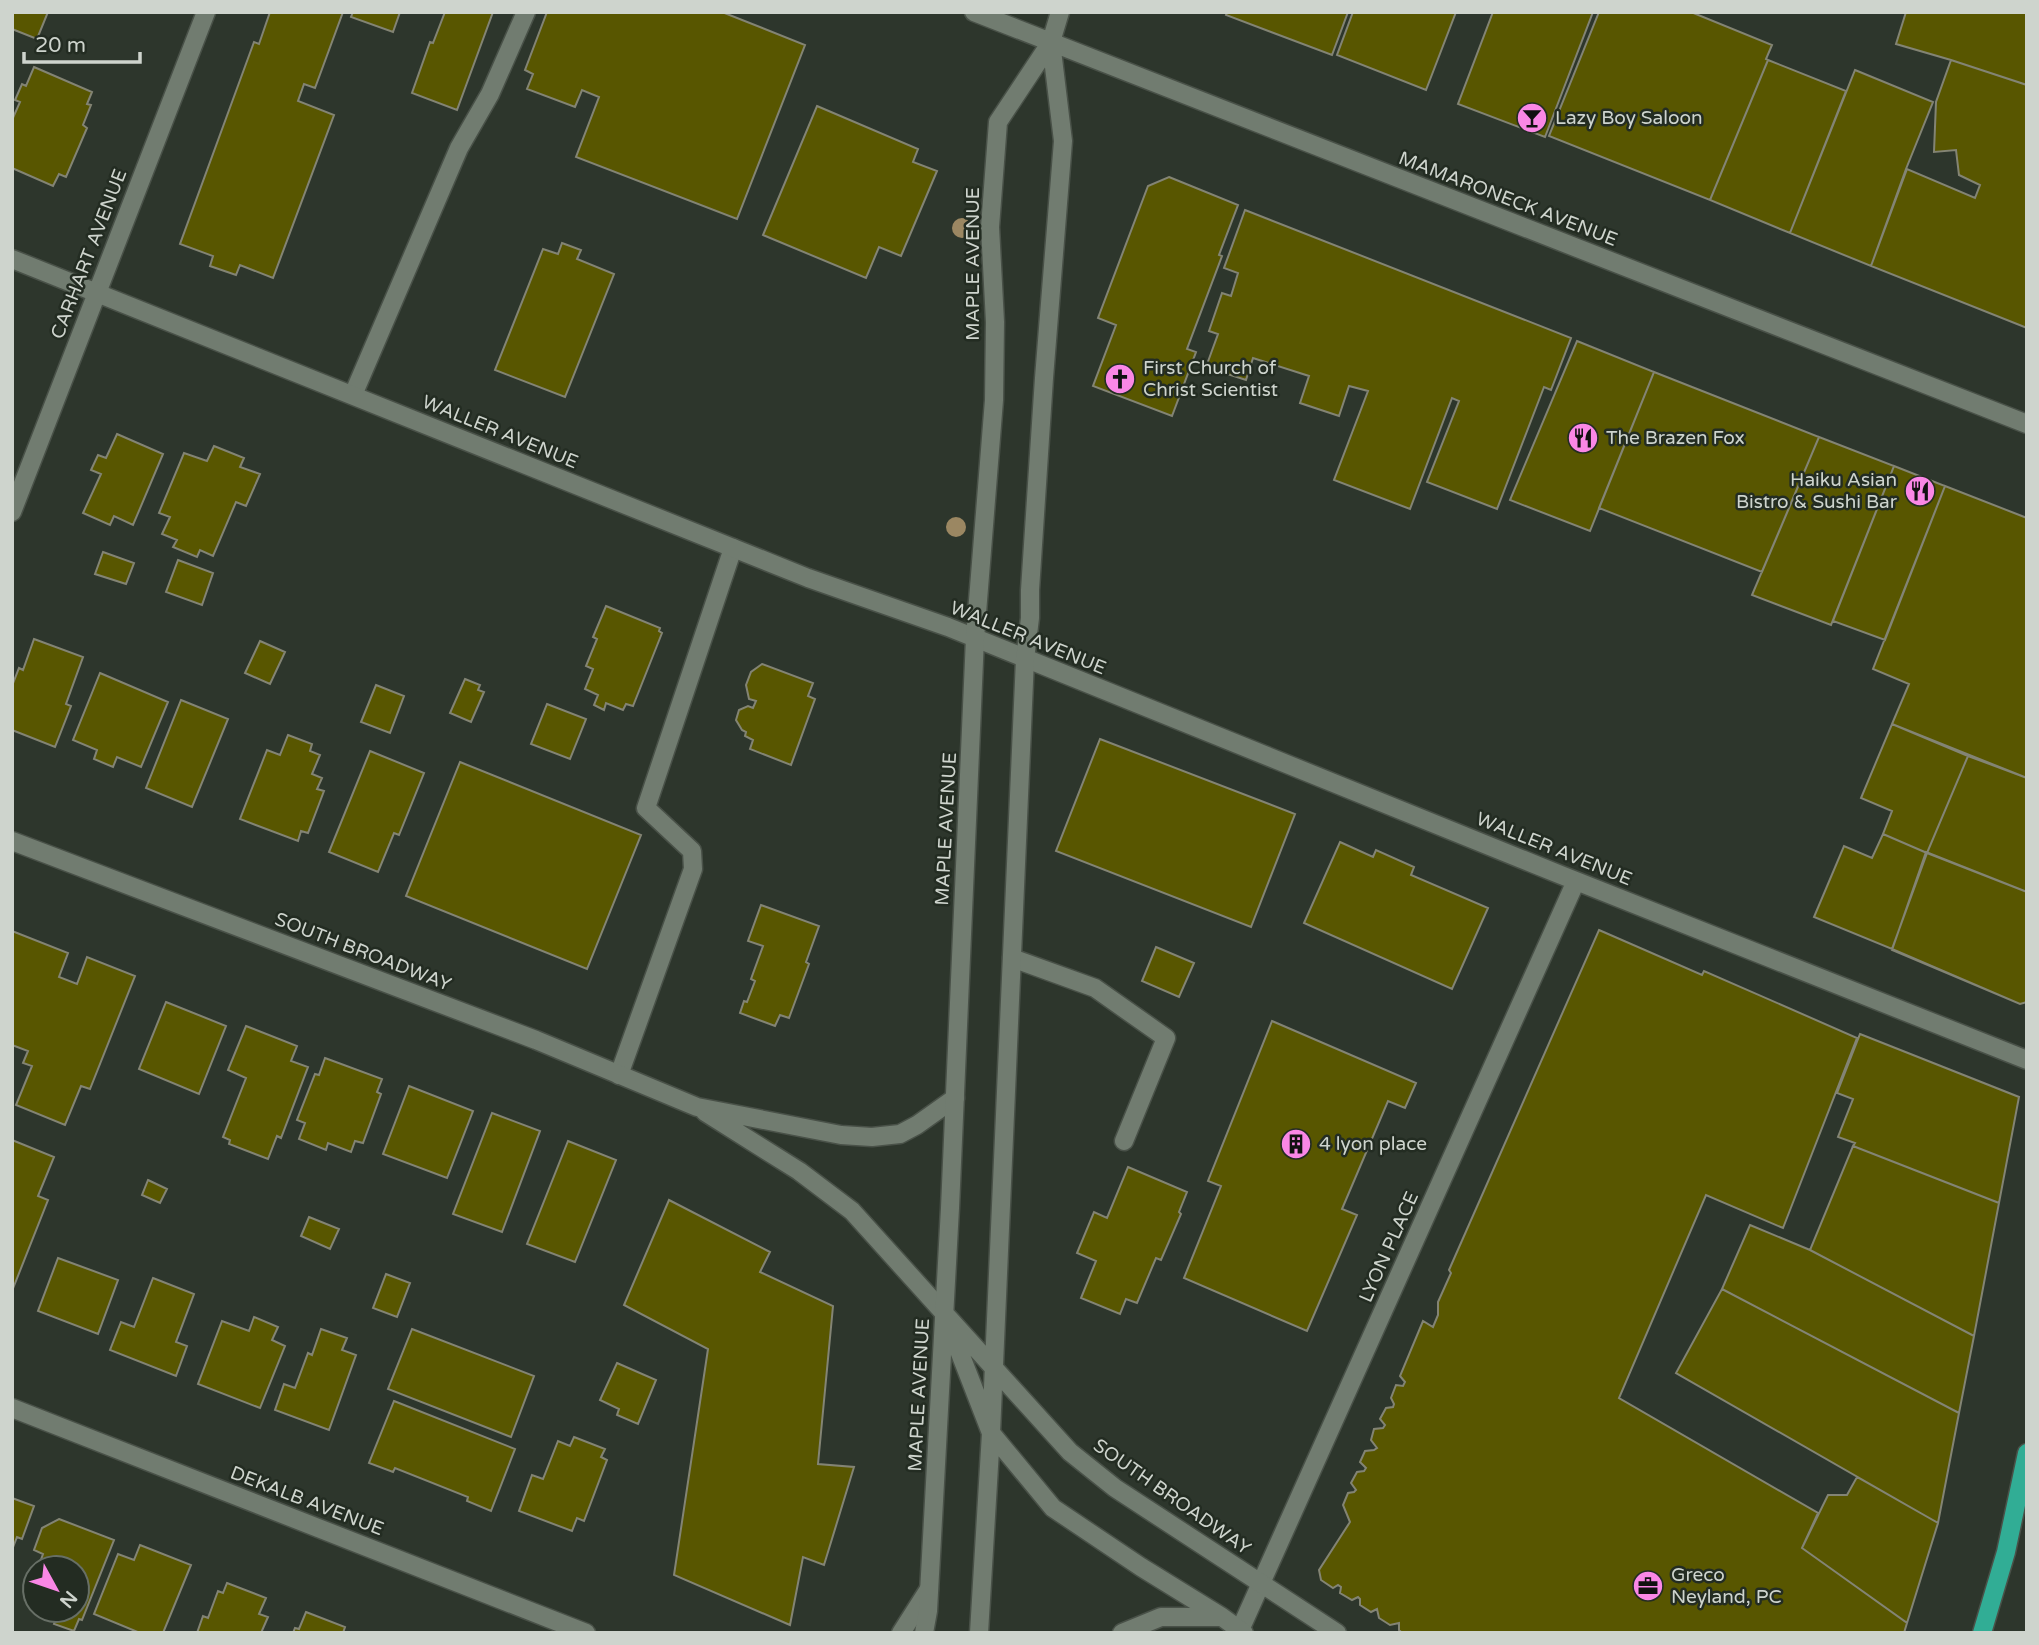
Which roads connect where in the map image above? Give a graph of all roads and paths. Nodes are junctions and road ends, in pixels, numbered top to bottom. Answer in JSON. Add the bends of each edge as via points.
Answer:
{"nodes":[{"id":1,"x":206,"y":12,"type":"edge"},
{"id":2,"x":526,"y":12,"type":"edge"},
{"id":3,"x":974,"y":12,"type":"edge"},
{"id":4,"x":1060,"y":12,"type":"edge"},
{"id":5,"x":1051,"y":42,"type":"junction"},
{"id":6,"x":12,"y":260,"type":"edge"},
{"id":7,"x":97,"y":292,"type":"junction"},
{"id":8,"x":353,"y":395,"type":"junction"},
{"id":9,"x":2027,"y":424,"type":"edge"},
{"id":10,"x":12,"y":512,"type":"edge"},
{"id":11,"x":733,"y":548,"type":"junction"},
{"id":12,"x":975,"y":638,"type":"junction"},
{"id":13,"x":1025,"y":659,"type":"junction"},
{"id":14,"x":12,"y":841,"type":"edge"},
{"id":15,"x":1576,"y":881,"type":"junction"},
{"id":16,"x":1012,"y":958,"type":"junction"},
{"id":17,"x":2027,"y":1060,"type":"edge"},
{"id":18,"x":619,"y":1075,"type":"junction"},
{"id":19,"x":955,"y":1098,"type":"junction"},
{"id":20,"x":697,"y":1107,"type":"junction"},
{"id":21,"x":1124,"y":1141,"type":"dead end"},
{"id":22,"x":944,"y":1312,"type":"junction"},
{"id":23,"x":994,"y":1368,"type":"junction"},
{"id":24,"x":12,"y":1408,"type":"edge"},
{"id":25,"x":991,"y":1433,"type":"junction"},
{"id":26,"x":2027,"y":1453,"type":"edge"},
{"id":27,"x":1261,"y":1583,"type":"junction"},
{"id":28,"x":929,"y":1589,"type":"junction"},
{"id":29,"x":1222,"y":1617,"type":"junction"},
{"id":30,"x":1982,"y":1630,"type":"edge"},
{"id":31,"x":1242,"y":1631,"type":"edge"},
{"id":32,"x":586,"y":1633,"type":"edge"},
{"id":33,"x":901,"y":1633,"type":"edge"},
{"id":34,"x":924,"y":1633,"type":"edge"},
{"id":35,"x":979,"y":1633,"type":"edge"},
{"id":36,"x":1122,"y":1633,"type":"edge"},
{"id":37,"x":1337,"y":1633,"type":"edge"}],
"edges":[{"from":1,"to":7,"type":"street","name":"CARHART AVENUE"},
{"from":2,"to":8,"type":"street","via":[[491,94],[459,148]]},
{"from":3,"to":5,"type":"street","name":"MAMARONECK AVENUE"},
{"from":4,"to":5,"type":"street","name":"MAPLE AVENUE"},
{"from":5,"to":9,"type":"street","name":"MAMARONECK AVENUE"},
{"from":5,"to":12,"type":"street","name":"MAPLE AVENUE","via":[[998,122],[990,227],[994,400]]},
{"from":5,"to":13,"type":"street","name":"MAPLE AVENUE","via":[[1063,141]]},
{"from":6,"to":7,"type":"street","name":"WALLER AVENUE"},
{"from":7,"to":8,"type":"street","name":"WALLER AVENUE"},
{"from":7,"to":10,"type":"street","name":"CARHART AVENUE"},
{"from":8,"to":11,"type":"street","name":"WALLER AVENUE"},
{"from":11,"to":12,"type":"street","name":"WALLER AVENUE"},
{"from":11,"to":18,"type":"street","via":[[646,808],[692,851],[692,869]]},
{"from":12,"to":13,"type":"street","name":"WALLER AVENUE"},
{"from":12,"to":19,"type":"street","name":"MAPLE AVENUE"},
{"from":13,"to":15,"type":"street","name":"WALLER AVENUE"},
{"from":13,"to":16,"type":"street","name":"MAPLE AVENUE"},
{"from":14,"to":18,"type":"street","name":"SOUTH BROADWAY"},
{"from":15,"to":17,"type":"street","name":"WALLER AVENUE"},
{"from":15,"to":27,"type":"street","name":"LYON PLACE"},
{"from":16,"to":21,"type":"street","via":[[1095,988],[1166,1038]]},
{"from":16,"to":23,"type":"street","name":"MAPLE AVENUE"},
{"from":18,"to":20,"type":"street","name":"SOUTH BROADWAY"},
{"from":19,"to":20,"type":"street","name":"SOUTH BROADWAY","via":[[900,1134],[872,1137]]},
{"from":19,"to":22,"type":"street","name":"MAPLE AVENUE"},
{"from":20,"to":22,"type":"street","name":"SOUTH BROADWAY","via":[[799,1171],[852,1211]]},
{"from":22,"to":23,"type":"street","name":"SOUTH BROADWAY"},
{"from":22,"to":25,"type":"street","name":"SOUTH BROADWAY"},
{"from":22,"to":28,"type":"street","name":"MAPLE AVENUE"},
{"from":23,"to":25,"type":"street","name":"MAPLE AVENUE"},
{"from":23,"to":27,"type":"street","name":"SOUTH BROADWAY","via":[[1070,1452],[1115,1488]]},
{"from":24,"to":32,"type":"street","name":"DEKALB AVENUE"},
{"from":25,"to":29,"type":"street","name":"SOUTH BROADWAY","via":[[1053,1508]]},
{"from":25,"to":35,"type":"street","name":"MAPLE AVENUE"},
{"from":26,"to":30,"type":"main road","via":[[2006,1552]]},
{"from":27,"to":31,"type":"street","name":"LYON PLACE"},
{"from":27,"to":37,"type":"street","name":"SOUTH BROADWAY"},
{"from":28,"to":33,"type":"street"},
{"from":28,"to":34,"type":"street","name":"MAPLE AVENUE"},
{"from":29,"to":31,"type":"street","name":"SOUTH BROADWAY"},
{"from":29,"to":36,"type":"street","via":[[1161,1617]]}]}
